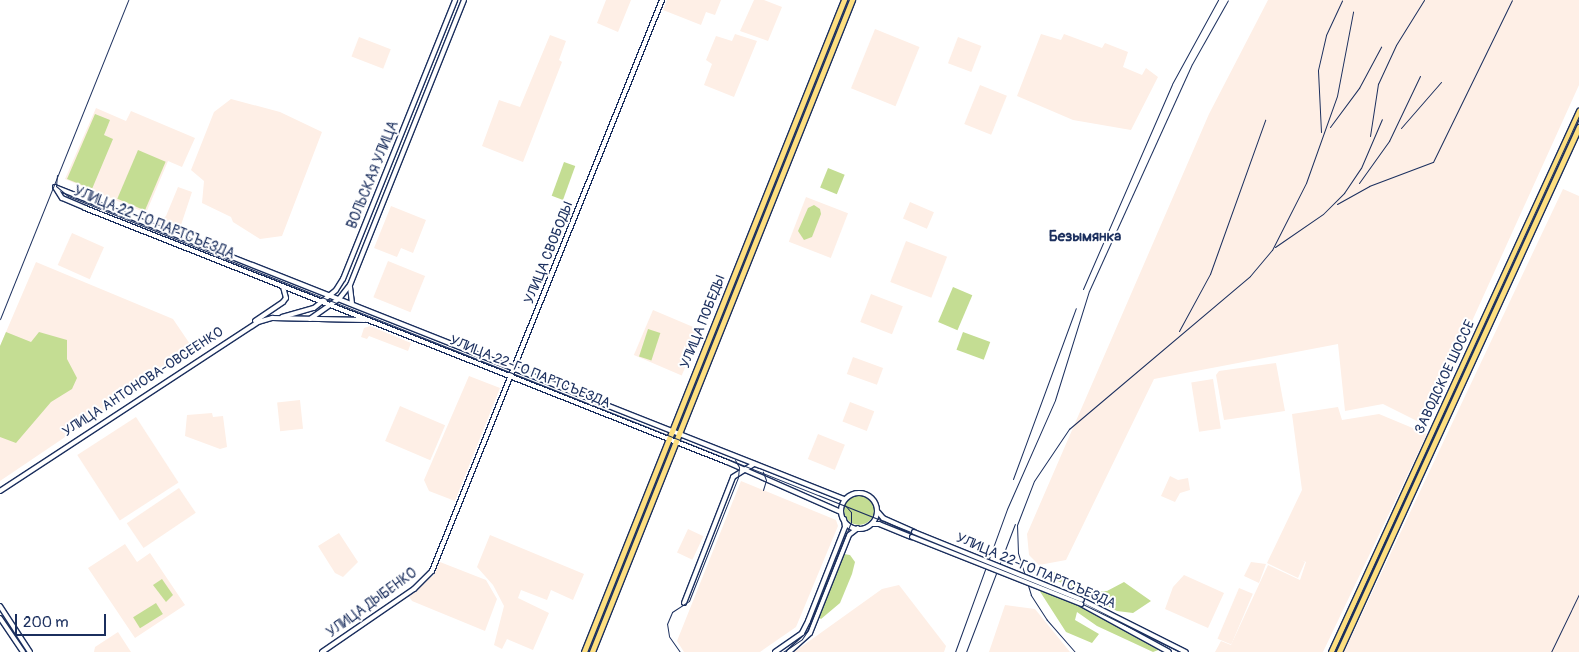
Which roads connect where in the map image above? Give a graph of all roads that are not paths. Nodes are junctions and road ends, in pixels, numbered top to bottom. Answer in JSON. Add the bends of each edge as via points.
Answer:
{"nodes":[{"id":1,"x":455,"y":0,"type":"edge"},
{"id":2,"x":464,"y":0,"type":"edge"},
{"id":3,"x":662,"y":0,"type":"edge"},
{"id":4,"x":844,"y":0,"type":"edge"},
{"id":5,"x":852,"y":0,"type":"edge"},
{"id":6,"x":833,"y":27,"type":"junction"},
{"id":7,"x":840,"y":30,"type":"junction"},
{"id":8,"x":828,"y":40,"type":"junction"},
{"id":9,"x":835,"y":42,"type":"junction"},
{"id":10,"x":1579,"y":112,"type":"edge"},
{"id":11,"x":1579,"y":127,"type":"edge"},
{"id":12,"x":793,"y":128,"type":"junction"},
{"id":13,"x":800,"y":131,"type":"junction"},
{"id":14,"x":350,"y":285,"type":"junction"},
{"id":15,"x":283,"y":287,"type":"junction"},
{"id":16,"x":729,"y":288,"type":"junction"},
{"id":17,"x":736,"y":291,"type":"junction"},
{"id":18,"x":330,"y":295,"type":"junction"},
{"id":19,"x":339,"y":299,"type":"junction"},
{"id":20,"x":320,"y":303,"type":"junction"},
{"id":21,"x":352,"y":304,"type":"junction"},
{"id":22,"x":329,"y":306,"type":"junction"},
{"id":23,"x":272,"y":318,"type":"junction"},
{"id":24,"x":307,"y":320,"type":"junction"},
{"id":25,"x":367,"y":320,"type":"junction"},
{"id":26,"x":243,"y":330,"type":"junction"},
{"id":27,"x":515,"y":368,"type":"junction"},
{"id":28,"x":512,"y":376,"type":"junction"},
{"id":29,"x":679,"y":414,"type":"junction"},
{"id":30,"x":686,"y":416,"type":"junction"},
{"id":31,"x":672,"y":431,"type":"junction"},
{"id":32,"x":1433,"y":432,"type":"junction"},
{"id":33,"x":679,"y":433,"type":"junction"},
{"id":34,"x":1438,"y":434,"type":"junction"},
{"id":35,"x":669,"y":439,"type":"junction"},
{"id":36,"x":676,"y":442,"type":"junction"},
{"id":37,"x":661,"y":459,"type":"junction"},
{"id":38,"x":668,"y":461,"type":"junction"},
{"id":39,"x":754,"y":464,"type":"junction"},
{"id":40,"x":743,"y":469,"type":"junction"},
{"id":41,"x":0,"y":491,"type":"edge"},
{"id":42,"x":844,"y":498,"type":"junction"},
{"id":43,"x":840,"y":512,"type":"junction"},
{"id":44,"x":878,"y":512,"type":"junction"},
{"id":45,"x":455,"y":513,"type":"joint"},
{"id":46,"x":844,"y":519,"type":"junction"},
{"id":47,"x":872,"y":524,"type":"junction"},
{"id":48,"x":858,"y":528,"type":"junction"},
{"id":49,"x":913,"y":534,"type":"junction"},
{"id":50,"x":1367,"y":573,"type":"junction"},
{"id":51,"x":1373,"y":576,"type":"junction"},
{"id":52,"x":1082,"y":602,"type":"junction"},
{"id":53,"x":684,"y":603,"type":"dead end"},
{"id":54,"x":0,"y":606,"type":"edge"},
{"id":55,"x":0,"y":618,"type":"edge"},
{"id":56,"x":12,"y":624,"type":"junction"},
{"id":57,"x":7,"y":628,"type":"junction"},
{"id":58,"x":24,"y":652,"type":"edge"},
{"id":59,"x":30,"y":652,"type":"edge"},
{"id":60,"x":322,"y":652,"type":"edge"},
{"id":61,"x":584,"y":652,"type":"edge"},
{"id":62,"x":592,"y":652,"type":"edge"},
{"id":63,"x":775,"y":652,"type":"edge"},
{"id":64,"x":789,"y":652,"type":"edge"},
{"id":65,"x":1169,"y":652,"type":"edge"},
{"id":66,"x":1186,"y":652,"type":"edge"},
{"id":67,"x":1331,"y":652,"type":"edge"},
{"id":68,"x":1339,"y":652,"type":"edge"}],
"edges":[{"from":1,"to":18,"type":"main road","name":"ВОЛЬСКАЯ УЛИЦА","via":[[343,279]]},
{"from":2,"to":14,"type":"main road","name":"ВОЛЬСКАЯ УЛИЦА"},
{"from":3,"to":27,"type":"main road","name":"УЛИЦА СВОБОДЫ"},
{"from":4,"to":6,"type":"main road","name":"УЛИЦА ПОБЕДЫ"},
{"from":5,"to":7,"type":"main road","name":"УЛИЦА ПОБЕДЫ"},
{"from":6,"to":7,"type":"main road","via":[[835,31]]},
{"from":6,"to":8,"type":"main road","name":"УЛИЦА ПОБЕДЫ"},
{"from":7,"to":9,"type":"main road","name":"УЛИЦА ПОБЕДЫ"},
{"from":8,"to":9,"type":"main road","via":[[833,37]]},
{"from":8,"to":12,"type":"main road","name":"УЛИЦА ПОБЕДЫ"},
{"from":9,"to":13,"type":"main road","name":"УЛИЦА ПОБЕДЫ"},
{"from":10,"to":32,"type":"main road","name":"ЗАВОДСКОЕ ШОССЕ"},
{"from":11,"to":34,"type":"main road","name":"ЗАВОДСКОЕ ШОССЕ"},
{"from":12,"to":13,"type":"main road"},
{"from":12,"to":16,"type":"main road","name":"УЛИЦА ПОБЕДЫ"},
{"from":13,"to":17,"type":"main road","name":"УЛИЦА ПОБЕДЫ"},
{"from":14,"to":19,"type":"main road","name":"ВОЛЬСКАЯ УЛИЦА"},
{"from":14,"to":21,"type":"main road"},
{"from":15,"to":18,"type":"main road","name":"УЛИЦА 22-ГО ПАРТСЪЕЗДА","via":[[66,200],[55,187]]},
{"from":15,"to":20,"type":"main road","name":"УЛИЦА 22-ГО ПАРТСЪЕЗДА"},
{"from":15,"to":26,"type":"main road","via":[[286,298],[283,302]]},
{"from":16,"to":17,"type":"main road"},
{"from":16,"to":29,"type":"main road","name":"УЛИЦА ПОБЕДЫ"},
{"from":17,"to":30,"type":"main road","name":"УЛИЦА ПОБЕДЫ"},
{"from":18,"to":19,"type":"main road","name":"УЛИЦА 22-ГО ПАРТСЪЕЗДА"},
{"from":18,"to":20,"type":"main road","name":"ВОЛЬСКАЯ УЛИЦА"},
{"from":19,"to":21,"type":"main road","name":"УЛИЦА 22-ГО ПАРТСЪЕЗДА"},
{"from":19,"to":22,"type":"main road","name":"ВОЛЬСКАЯ УЛИЦА"},
{"from":20,"to":22,"type":"main road","name":"УЛИЦА 22-ГО ПАРТСЪЕЗДА"},
{"from":20,"to":23,"type":"main road","name":"ВОЛЬСКАЯ УЛИЦА","via":[[305,312]]},
{"from":21,"to":27,"type":"main road","name":"УЛИЦА 22-ГО ПАРТСЪЕЗДА"},
{"from":22,"to":24,"type":"main road","name":"ВОЛЬСКАЯ УЛИЦА"},
{"from":22,"to":25,"type":"main road","name":"УЛИЦА 22-ГО ПАРТСЪЕЗДА"},
{"from":23,"to":24,"type":"main road","name":"УЛИЦА АНТОНОВА-ОВСЕЕНКО"},
{"from":23,"to":26,"type":"main road","name":"УЛИЦА АНТОНОВА-ОВСЕЕНКО"},
{"from":24,"to":25,"type":"main road","name":"УЛИЦА АНТОНОВА-ОВСЕЕНКО"},
{"from":25,"to":28,"type":"main road","name":"УЛИЦА 22-ГО ПАРТСЪЕЗДА"},
{"from":26,"to":41,"type":"main road","name":"УЛИЦА АНТОНОВА-ОВСЕЕНКО"},
{"from":27,"to":28,"type":"main road","name":"УЛИЦА СВОБОДЫ"},
{"from":27,"to":31,"type":"main road","name":"УЛИЦА 22-ГО ПАРТСЪЕЗДА"},
{"from":28,"to":35,"type":"main road","name":"УЛИЦА 22-ГО ПАРТСЪЕЗДА"},
{"from":28,"to":45,"type":"main road","name":"УЛИЦА СВОБОДЫ"},
{"from":29,"to":30,"type":"main road","via":[[681,418]]},
{"from":29,"to":31,"type":"main road","name":"УЛИЦА ПОБЕДЫ"},
{"from":30,"to":33,"type":"main road","name":"УЛИЦА ПОБЕДЫ"},
{"from":31,"to":33,"type":"main road","name":"УЛИЦА 22-ГО ПАРТСЪЕЗДА"},
{"from":31,"to":35,"type":"main road","name":"УЛИЦА ПОБЕДЫ"},
{"from":32,"to":34,"type":"main road"},
{"from":32,"to":50,"type":"main road","name":"ЗАВОДСКОЕ ШОССЕ"},
{"from":33,"to":36,"type":"main road","name":"УЛИЦА ПОБЕДЫ"},
{"from":33,"to":39,"type":"main road","name":"УЛИЦА 22-ГО ПАРТСЪЕЗДА"},
{"from":34,"to":51,"type":"main road","name":"ЗАВОДСКОЕ ШОССЕ"},
{"from":35,"to":36,"type":"main road","name":"УЛИЦА 22-ГО ПАРТСЪЕЗДА"},
{"from":35,"to":37,"type":"main road","name":"УЛИЦА ПОБЕДЫ"},
{"from":36,"to":38,"type":"main road","name":"УЛИЦА ПОБЕДЫ"},
{"from":36,"to":40,"type":"main road","name":"УЛИЦА 22-ГО ПАРТСЪЕЗДА"},
{"from":37,"to":38,"type":"main road","via":[[666,456]]},
{"from":37,"to":61,"type":"main road","name":"УЛИЦА ПОБЕДЫ"},
{"from":38,"to":62,"type":"main road","name":"УЛИЦА ПОБЕДЫ"},
{"from":39,"to":40,"type":"main road"},
{"from":39,"to":42,"type":"main road","name":"УЛИЦА 22-ГО ПАРТСЪЕЗДА"},
{"from":40,"to":43,"type":"main road","name":"УЛИЦА 22-ГО ПАРТСЪЕЗДА"},
{"from":40,"to":53,"type":"main road","via":[[733,477]]},
{"from":42,"to":43,"type":"main road"},
{"from":42,"to":44,"type":"main road","via":[[863,495],[872,500]]},
{"from":43,"to":46,"type":"main road"},
{"from":44,"to":47,"type":"main road"},
{"from":44,"to":49,"type":"main road","name":"УЛИЦА 22-ГО ПАРТСЪЕЗДА"},
{"from":45,"to":60,"type":"main road","name":"УЛИЦА ДЫБЕНКО","via":[[426,578]]},
{"from":46,"to":48,"type":"main road"},
{"from":46,"to":63,"type":"main road","via":[[845,527],[804,629]]},
{"from":47,"to":48,"type":"main road"},
{"from":47,"to":49,"type":"main road","name":"УЛИЦА 22-ГО ПАРТСЪЕЗДА"},
{"from":48,"to":64,"type":"main road","via":[[850,535],[810,633]]},
{"from":49,"to":52,"type":"main road","name":"УЛИЦА 22-ГО ПАРТСЪЕЗДА","bridge":true},
{"from":50,"to":51,"type":"main road"},
{"from":50,"to":67,"type":"main road","name":"ЗАВОДСКОЕ ШОССЕ"},
{"from":51,"to":68,"type":"main road","name":"ЗАВОДСКОЕ ШОССЕ"},
{"from":52,"to":65,"type":"main road","name":"УЛИЦА 22-ГО ПАРТСЪЕЗДА"},
{"from":52,"to":66,"type":"main road","name":"УЛИЦА 22-ГО ПАРТСЪЕЗДА"},
{"from":54,"to":56,"type":"main road"},
{"from":55,"to":57,"type":"main road"},
{"from":56,"to":57,"type":"main road"},
{"from":56,"to":59,"type":"main road"},
{"from":57,"to":58,"type":"main road"}]}
